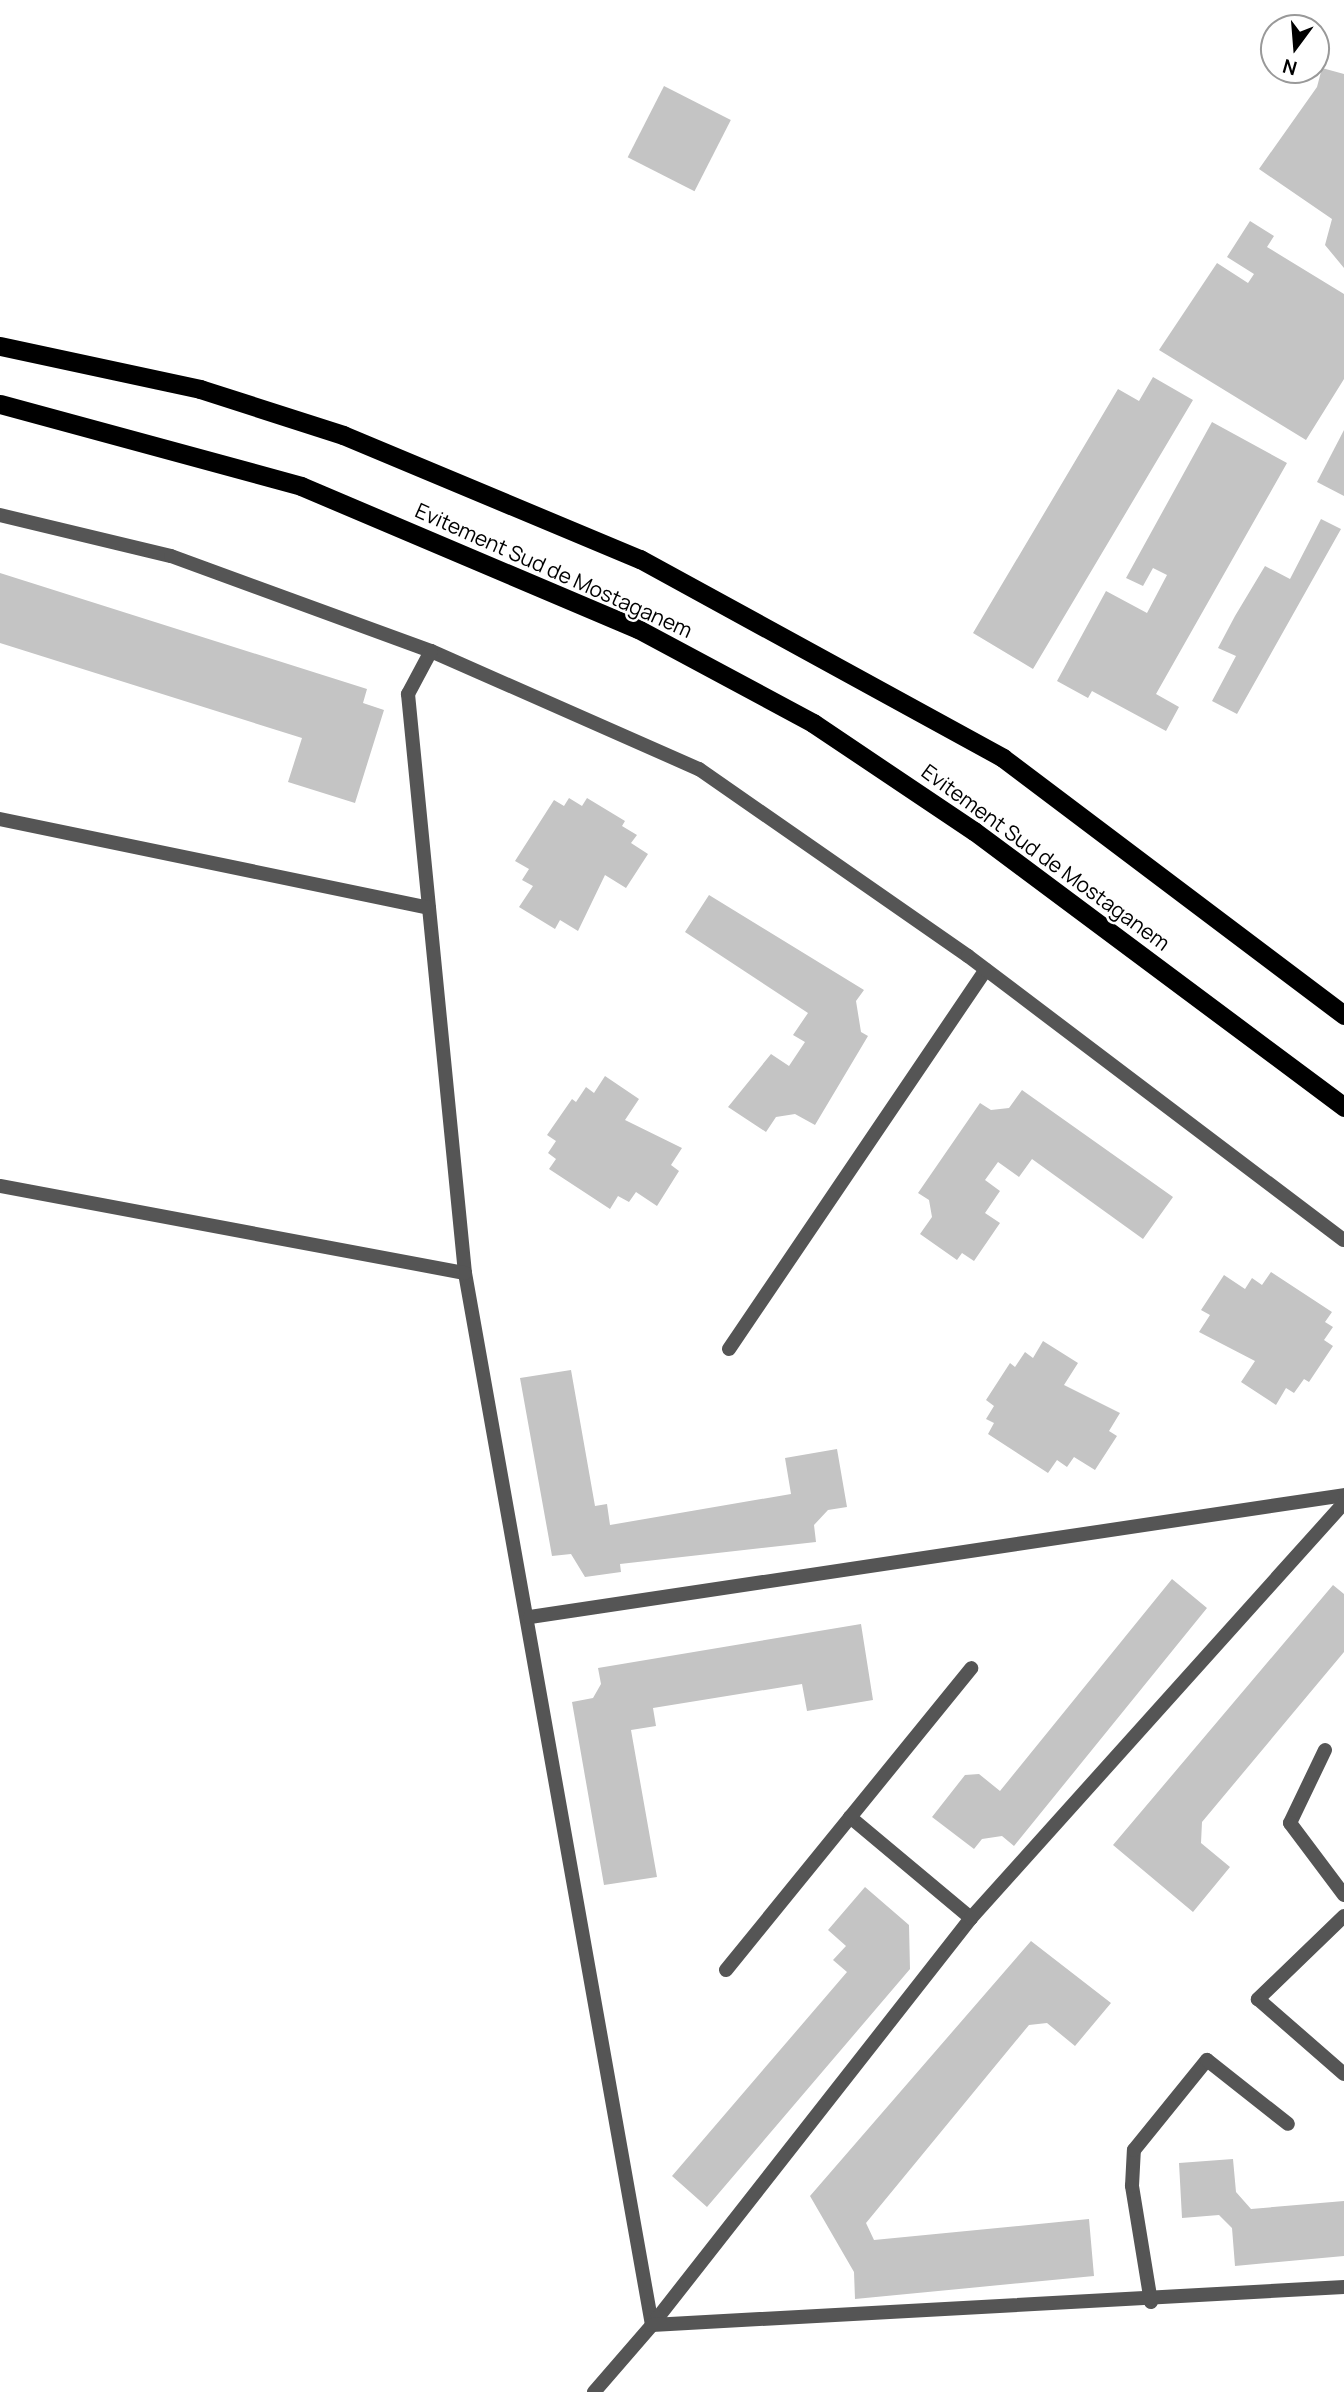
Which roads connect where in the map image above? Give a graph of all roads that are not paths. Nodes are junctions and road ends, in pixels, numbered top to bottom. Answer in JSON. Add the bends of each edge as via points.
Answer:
{"nodes":[{"id":1,"x":0,"y":346,"type":"edge"},
{"id":2,"x":0,"y":404,"type":"edge"},
{"id":3,"x":0,"y":515,"type":"edge"},
{"id":4,"x":431,"y":651,"type":"junction"},
{"id":5,"x":0,"y":819,"type":"edge"},
{"id":6,"x":429,"y":908,"type":"junction"},
{"id":7,"x":986,"y":970,"type":"junction"},
{"id":8,"x":1344,"y":1015,"type":"edge"},
{"id":9,"x":1344,"y":1107,"type":"edge"},
{"id":10,"x":0,"y":1186,"type":"edge"},
{"id":11,"x":1344,"y":1240,"type":"edge"},
{"id":12,"x":465,"y":1273,"type":"junction"},
{"id":13,"x":729,"y":1349,"type":"dead end"},
{"id":14,"x":1344,"y":1495,"type":"edge"},
{"id":15,"x":1344,"y":1503,"type":"edge"},
{"id":16,"x":530,"y":1617,"type":"junction"},
{"id":17,"x":971,"y":1668,"type":"dead end"},
{"id":18,"x":1325,"y":1750,"type":"dead end"},
{"id":19,"x":850,"y":1817,"type":"junction"},
{"id":20,"x":1344,"y":1895,"type":"edge"},
{"id":21,"x":1344,"y":1916,"type":"edge"},
{"id":22,"x":971,"y":1918,"type":"junction"},
{"id":23,"x":726,"y":1970,"type":"dead end"},
{"id":24,"x":1344,"y":2074,"type":"edge"},
{"id":25,"x":1288,"y":2124,"type":"dead end"},
{"id":26,"x":1344,"y":2287,"type":"edge"},
{"id":27,"x":1151,"y":2302,"type":"junction"},
{"id":28,"x":652,"y":2325,"type":"junction"},
{"id":29,"x":594,"y":2392,"type":"edge"}],
"edges":[{"from":1,"to":8,"type":"highway","name":"Evitement Sud de Mostaganem","via":[[200,389],[343,435],[640,559],[1003,758]]},
{"from":2,"to":9,"type":"highway","name":"Evitement Sud de Mostaganem","via":[[301,486],[638,629],[813,723],[974,831]]},
{"from":3,"to":4,"type":"street","via":[[171,556]]},
{"from":4,"to":6,"type":"street","via":[[408,694]]},
{"from":4,"to":7,"type":"street","via":[[699,769]]},
{"from":5,"to":6,"type":"street"},
{"from":6,"to":12,"type":"street"},
{"from":7,"to":11,"type":"street"},
{"from":7,"to":13,"type":"street"},
{"from":10,"to":12,"type":"street"},
{"from":12,"to":16,"type":"street"},
{"from":14,"to":16,"type":"street"},
{"from":15,"to":22,"type":"street"},
{"from":16,"to":28,"type":"street"},
{"from":17,"to":19,"type":"street"},
{"from":18,"to":20,"type":"street","via":[[1290,1823]]},
{"from":19,"to":22,"type":"street"},
{"from":19,"to":23,"type":"street"},
{"from":21,"to":24,"type":"street","via":[[1258,1999]]},
{"from":22,"to":28,"type":"street"},
{"from":25,"to":27,"type":"street","via":[[1207,2060],[1133,2150],[1132,2186]]},
{"from":26,"to":27,"type":"street"},
{"from":27,"to":28,"type":"street"},
{"from":28,"to":29,"type":"street"}]}
